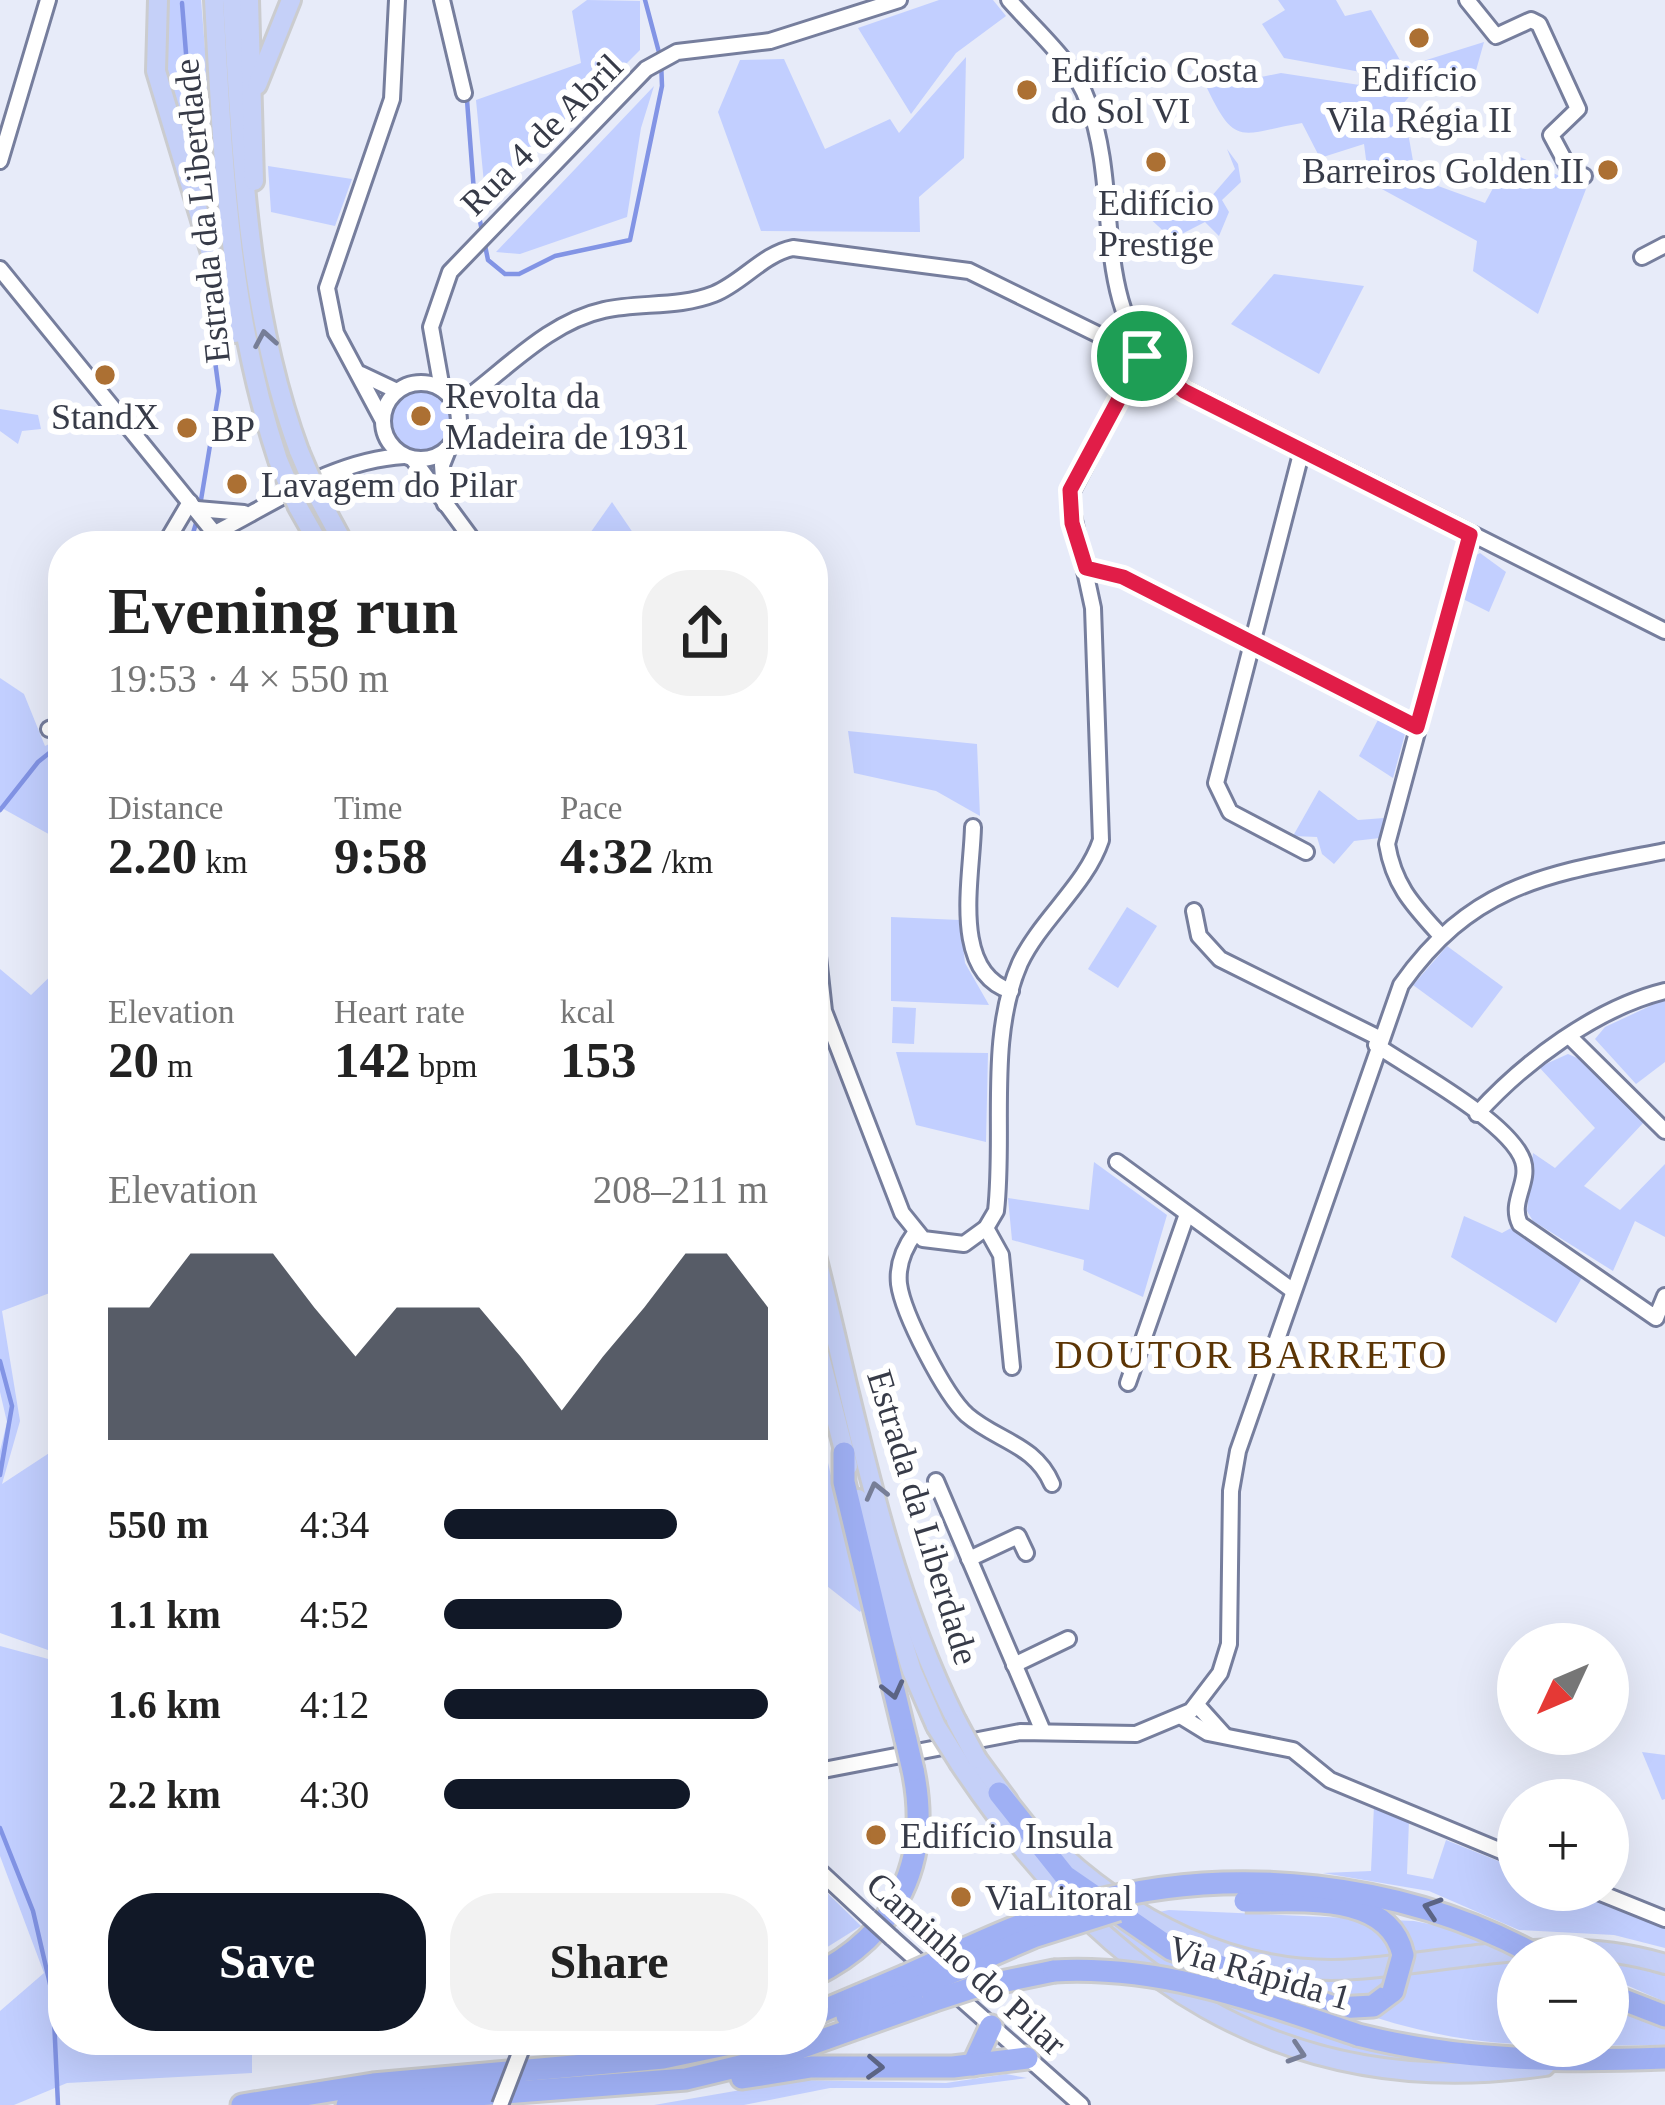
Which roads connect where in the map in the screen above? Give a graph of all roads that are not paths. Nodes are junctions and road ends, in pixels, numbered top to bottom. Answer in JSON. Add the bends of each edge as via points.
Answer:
{"nodes":[{"id":1,"x":48,"y":0,"type":"edge"},
{"id":2,"x":158,"y":0,"type":"edge"},
{"id":3,"x":214,"y":0,"type":"edge"},
{"id":4,"x":232,"y":0,"type":"edge"},
{"id":5,"x":249,"y":0,"type":"edge"},
{"id":6,"x":291,"y":0,"type":"edge"},
{"id":7,"x":397,"y":0,"type":"edge"},
{"id":8,"x":442,"y":0,"type":"edge"},
{"id":9,"x":899,"y":0,"type":"edge"},
{"id":10,"x":1009,"y":0,"type":"edge"},
{"id":11,"x":1467,"y":0,"type":"edge"},
{"id":12,"x":464,"y":93,"type":"dead end"},
{"id":13,"x":252,"y":101,"type":"junction"},
{"id":14,"x":0,"y":161,"type":"edge"},
{"id":15,"x":1584,"y":176,"type":"dead end"},
{"id":16,"x":249,"y":206,"type":"junction"},
{"id":17,"x":1665,"y":245,"type":"edge"},
{"id":18,"x":1642,"y":257,"type":"dead end"},
{"id":19,"x":0,"y":269,"type":"edge"},
{"id":20,"x":430,"y":347,"type":"junction"},
{"id":21,"x":245,"y":354,"type":"junction"},
{"id":22,"x":1142,"y":356,"type":"junction"},
{"id":23,"x":361,"y":374,"type":"junction"},
{"id":24,"x":415,"y":383,"type":"junction"},
{"id":25,"x":442,"y":389,"type":"junction"},
{"id":26,"x":397,"y":391,"type":"junction"},
{"id":27,"x":472,"y":394,"type":"dead end"},
{"id":28,"x":383,"y":426,"type":"junction"},
{"id":29,"x":448,"y":448,"type":"junction"},
{"id":30,"x":1302,"y":450,"type":"junction"},
{"id":31,"x":409,"y":457,"type":"junction"},
{"id":32,"x":358,"y":462,"type":"junction"},
{"id":33,"x":446,"y":504,"type":"junction"},
{"id":34,"x":193,"y":506,"type":"junction"},
{"id":35,"x":236,"y":512,"type":"junction"},
{"id":36,"x":175,"y":531,"type":"edge"},
{"id":37,"x":214,"y":531,"type":"joint"},
{"id":38,"x":232,"y":531,"type":"edge"},
{"id":39,"x":312,"y":531,"type":"edge"},
{"id":40,"x":337,"y":531,"type":"edge"},
{"id":41,"x":466,"y":531,"type":"edge"},
{"id":42,"x":1470,"y":535,"type":"junction"},
{"id":43,"x":1086,"y":568,"type":"junction"},
{"id":44,"x":1665,"y":631,"type":"edge"},
{"id":45,"x":1250,"y":644,"type":"junction"},
{"id":46,"x":1417,"y":727,"type":"junction"},
{"id":47,"x":973,"y":827,"type":"dead end"},
{"id":48,"x":1665,"y":851,"type":"edge"},
{"id":49,"x":1306,"y":852,"type":"dead end"},
{"id":50,"x":1194,"y":911,"type":"dead end"},
{"id":51,"x":1441,"y":936,"type":"junction"},
{"id":52,"x":1011,"y":991,"type":"junction"},
{"id":53,"x":1665,"y":991,"type":"edge"},
{"id":54,"x":828,"y":1021,"type":"edge"},
{"id":55,"x":1571,"y":1038,"type":"junction"},
{"id":56,"x":1378,"y":1041,"type":"junction"},
{"id":57,"x":1477,"y":1114,"type":"junction"},
{"id":58,"x":1665,"y":1132,"type":"edge"},
{"id":59,"x":1117,"y":1162,"type":"dead end"},
{"id":60,"x":1187,"y":1214,"type":"junction"},
{"id":61,"x":986,"y":1228,"type":"junction"},
{"id":62,"x":915,"y":1233,"type":"junction"},
{"id":63,"x":1292,"y":1290,"type":"junction"},
{"id":64,"x":1665,"y":1296,"type":"edge"},
{"id":65,"x":828,"y":1303,"type":"edge"},
{"id":66,"x":1012,"y":1367,"type":"dead end"},
{"id":67,"x":1128,"y":1383,"type":"dead end"},
{"id":68,"x":828,"y":1389,"type":"edge"},
{"id":69,"x":844,"y":1453,"type":"junction"},
{"id":70,"x":936,"y":1481,"type":"dead end"},
{"id":71,"x":1052,"y":1484,"type":"dead end"},
{"id":72,"x":1026,"y":1553,"type":"dead end"},
{"id":73,"x":969,"y":1558,"type":"junction"},
{"id":74,"x":1068,"y":1639,"type":"dead end"},
{"id":75,"x":1014,"y":1665,"type":"junction"},
{"id":76,"x":1197,"y":1705,"type":"junction"},
{"id":77,"x":1182,"y":1717,"type":"junction"},
{"id":78,"x":946,"y":1723,"type":"junction"},
{"id":79,"x":1042,"y":1729,"type":"junction"},
{"id":80,"x":1224,"y":1735,"type":"junction"},
{"id":81,"x":968,"y":1762,"type":"junction"},
{"id":82,"x":828,"y":1769,"type":"edge"},
{"id":83,"x":999,"y":1793,"type":"junction"},
{"id":84,"x":1497,"y":1849,"type":"edge"},
{"id":85,"x":828,"y":1878,"type":"edge"},
{"id":86,"x":1629,"y":1904,"type":"edge"},
{"id":87,"x":1665,"y":1919,"type":"edge"},
{"id":88,"x":1497,"y":1936,"type":"edge"},
{"id":89,"x":1665,"y":1964,"type":"edge"},
{"id":90,"x":828,"y":1966,"type":"edge"},
{"id":91,"x":918,"y":1988,"type":"junction"},
{"id":92,"x":1629,"y":2004,"type":"edge"},
{"id":93,"x":828,"y":2011,"type":"edge"},
{"id":94,"x":1665,"y":2016,"type":"edge"},
{"id":95,"x":828,"y":2025,"type":"edge"},
{"id":96,"x":991,"y":2026,"type":"junction"},
{"id":97,"x":828,"y":2031,"type":"edge"},
{"id":98,"x":519,"y":2055,"type":"edge"},
{"id":99,"x":600,"y":2055,"type":"edge"},
{"id":100,"x":683,"y":2055,"type":"edge"},
{"id":101,"x":737,"y":2055,"type":"edge"},
{"id":102,"x":777,"y":2055,"type":"edge"},
{"id":103,"x":1497,"y":2056,"type":"edge"},
{"id":104,"x":1027,"y":2057,"type":"junction"},
{"id":105,"x":1665,"y":2058,"type":"edge"},
{"id":106,"x":1629,"y":2059,"type":"edge"},
{"id":107,"x":973,"y":2065,"type":"junction"},
{"id":108,"x":1538,"y":2067,"type":"edge"},
{"id":109,"x":545,"y":2068,"type":"junction"},
{"id":110,"x":625,"y":2086,"type":"junction"},
{"id":111,"x":242,"y":2105,"type":"edge"},
{"id":112,"x":347,"y":2105,"type":"edge"},
{"id":113,"x":500,"y":2105,"type":"edge"},
{"id":114,"x":1082,"y":2105,"type":"edge"}],
"edges":[{"from":1,"to":14,"type":"street"},
{"from":2,"to":21,"type":"main road","via":[[161,92]]},
{"from":3,"to":21,"type":"main road","name":"Estrada da Liberdade"},
{"from":4,"to":16,"type":"main road","name":"Estrada da Liberdade"},
{"from":5,"to":13,"type":"main road","name":"Estrada da Liberdade"},
{"from":6,"to":13,"type":"main road"},
{"from":7,"to":23,"type":"street","via":[[392,99],[327,284],[332,323]]},
{"from":8,"to":12,"type":"street"},
{"from":9,"to":20,"type":"street","name":"Rua 4 de Abril","via":[[770,41],[691,49],[638,76],[457,262],[438,294]]},
{"from":10,"to":22,"type":"street","via":[[1086,97],[1124,321]]},
{"from":11,"to":15,"type":"street","via":[[1496,36],[1531,20],[1539,24],[1577,109],[1551,135],[1573,176]]},
{"from":13,"to":16,"type":"main road","name":"Estrada da Liberdade"},
{"from":40,"to":16,"type":"main road","name":"Estrada da Liberdade","one_way":true,"bridge":true,"via":[[299,451],[265,343]]},
{"from":17,"to":18,"type":"street"},
{"from":19,"to":34,"type":"street"},
{"from":20,"to":24,"type":"street","name":"Rua 4 de Abril"},
{"from":20,"to":25,"type":"street","name":"Rua 4 de Abril"},
{"from":21,"to":39,"type":"main road","name":"Estrada da Liberdade","bridge":true,"via":[[278,460]]},
{"from":22,"to":27,"type":"street","via":[[969,271],[793,248],[716,294],[603,310],[566,325]]},
{"from":22,"to":30,"type":"street","via":[[1184,391]]},
{"from":22,"to":43,"type":"street","via":[[1070,490]]},
{"from":23,"to":26,"type":"street"},
{"from":23,"to":28,"type":"street"},
{"from":24,"to":25,"type":"street"},
{"from":24,"to":26,"type":"street"},
{"from":25,"to":29,"type":"street","via":[[459,421]]},
{"from":26,"to":28,"type":"street"},
{"from":28,"to":31,"type":"street"},
{"from":28,"to":32,"type":"street"},
{"from":29,"to":31,"type":"street","via":[[428,459]]},
{"from":29,"to":33,"type":"street"},
{"from":30,"to":42,"type":"street"},
{"from":30,"to":45,"type":"street"},
{"from":31,"to":32,"type":"street"},
{"from":31,"to":33,"type":"street"},
{"from":32,"to":35,"type":"street"},
{"from":33,"to":41,"type":"street"},
{"from":34,"to":35,"type":"street"},
{"from":34,"to":36,"type":"street"},
{"from":34,"to":37,"type":"street"},
{"from":35,"to":37,"type":"street"},
{"from":35,"to":38,"type":"street"},
{"from":42,"to":44,"type":"street"},
{"from":42,"to":46,"type":"street"},
{"from":43,"to":45,"type":"street","via":[[1107,570]]},
{"from":43,"to":52,"type":"street","via":[[1101,840],[1041,924]]},
{"from":45,"to":46,"type":"street"},
{"from":45,"to":49,"type":"street","via":[[1216,783],[1220,798],[1230,812]]},
{"from":46,"to":51,"type":"street","via":[[1387,844],[1402,893]]},
{"from":47,"to":52,"type":"street","via":[[973,955],[992,983]]},
{"from":48,"to":51,"type":"street","via":[[1520,884]]},
{"from":50,"to":56,"type":"street","via":[[1199,936],[1220,959]]},
{"from":51,"to":56,"type":"street","via":[[1402,985]]},
{"from":52,"to":61,"type":"street","via":[[996,1211]]},
{"from":53,"to":55,"type":"street"},
{"from":54,"to":62,"type":"street"},
{"from":55,"to":57,"type":"street"},
{"from":55,"to":58,"type":"street"},
{"from":56,"to":57,"type":"street"},
{"from":56,"to":63,"type":"street"},
{"from":57,"to":64,"type":"street","via":[[1523,1162],[1520,1224],[1656,1318]]},
{"from":59,"to":60,"type":"street"},
{"from":60,"to":63,"type":"street"},
{"from":60,"to":67,"type":"street"},
{"from":61,"to":62,"type":"street","via":[[954,1246]]},
{"from":61,"to":66,"type":"street","via":[[1001,1255]]},
{"from":62,"to":71,"type":"street","via":[[899,1287],[952,1397],[976,1422],[1029,1452]]},
{"from":63,"to":76,"type":"street","via":[[1234,1469],[1229,1644]]},
{"from":78,"to":65,"type":"main road","name":"Estrada da Liberdade","one_way":true,"via":[[886,1533]]},
{"from":68,"to":69,"type":"main road","name":"Estrada da Liberdade"},
{"from":69,"to":78,"type":"main road","name":"Estrada da Liberdade","via":[[900,1636]]},
{"from":69,"to":90,"type":"highway","one_way":true,"bridge":true,"via":[[921,1825],[906,1888],[870,1938]]},
{"from":70,"to":73,"type":"street"},
{"from":72,"to":73,"type":"street","via":[[1018,1536]]},
{"from":73,"to":75,"type":"street"},
{"from":74,"to":75,"type":"street"},
{"from":75,"to":79,"type":"street"},
{"from":76,"to":77,"type":"street"},
{"from":76,"to":80,"type":"street"},
{"from":77,"to":79,"type":"street","via":[[1136,1733]]},
{"from":77,"to":80,"type":"street"},
{"from":78,"to":81,"type":"main road","name":"Estrada da Liberdade","bridge":true},
{"from":79,"to":82,"type":"street"},
{"from":80,"to":84,"type":"street","via":[[1294,1750],[1330,1780]]},
{"from":81,"to":83,"type":"main road","name":"Estrada da Liberdade"},
{"from":81,"to":108,"type":"main road","name":"Estrada da Liberdade","one_way":true,"via":[[1025,1855],[1112,1943],[1254,2037],[1391,2073]]},
{"from":83,"to":89,"type":"main road","name":"Estrada da Liberdade","via":[[1146,1918],[1248,1961],[1354,1970],[1565,1946]]},
{"from":83,"to":91,"type":"highway","bridge":true,"via":[[1065,1876],[1171,1949],[1336,2008],[1373,2006],[1402,1974],[1401,1946],[1373,1915],[1336,1905],[1236,1901],[1146,1906],[1073,1922]]},
{"from":85,"to":96,"type":"street","name":"Caminho do Pilar","bridge":true},
{"from":86,"to":87,"type":"street"},
{"from":88,"to":91,"type":"highway","name":"Via Rápida 1","one_way":true,"bridge":true,"via":[[1390,1895],[1299,1886],[1176,1888],[1079,1905]]},
{"from":91,"to":93,"type":"highway","name":"Via Rápida 1"},
{"from":91,"to":95,"type":"highway"},
{"from":91,"to":97,"type":"highway","name":"Via Rápida 1"},
{"from":91,"to":103,"type":"highway","name":"Via Rápida 1","bridge":true,"via":[[1127,1971],[1187,1979],[1420,2050]]},
{"from":92,"to":94,"type":"highway"},
{"from":96,"to":104,"type":"street","name":"Caminho do Pilar"},
{"from":96,"to":107,"type":"highway"},
{"from":98,"to":113,"type":"street","bridge":true},
{"from":99,"to":109,"type":"highway"},
{"from":100,"to":109,"type":"highway"},
{"from":101,"to":110,"type":"highway"},
{"from":102,"to":110,"type":"highway","name":"Via Rápida 1"},
{"from":104,"to":107,"type":"highway"},
{"from":104,"to":114,"type":"street","name":"Caminho do Pilar"},
{"from":105,"to":106,"type":"highway","name":"Via Rápida 1"},
{"from":110,"to":107,"type":"highway","one_way":true,"via":[[668,2091],[811,2066]]},
{"from":109,"to":111,"type":"highway"},
{"from":110,"to":112,"type":"highway","name":"Via Rápida 1"}]}
